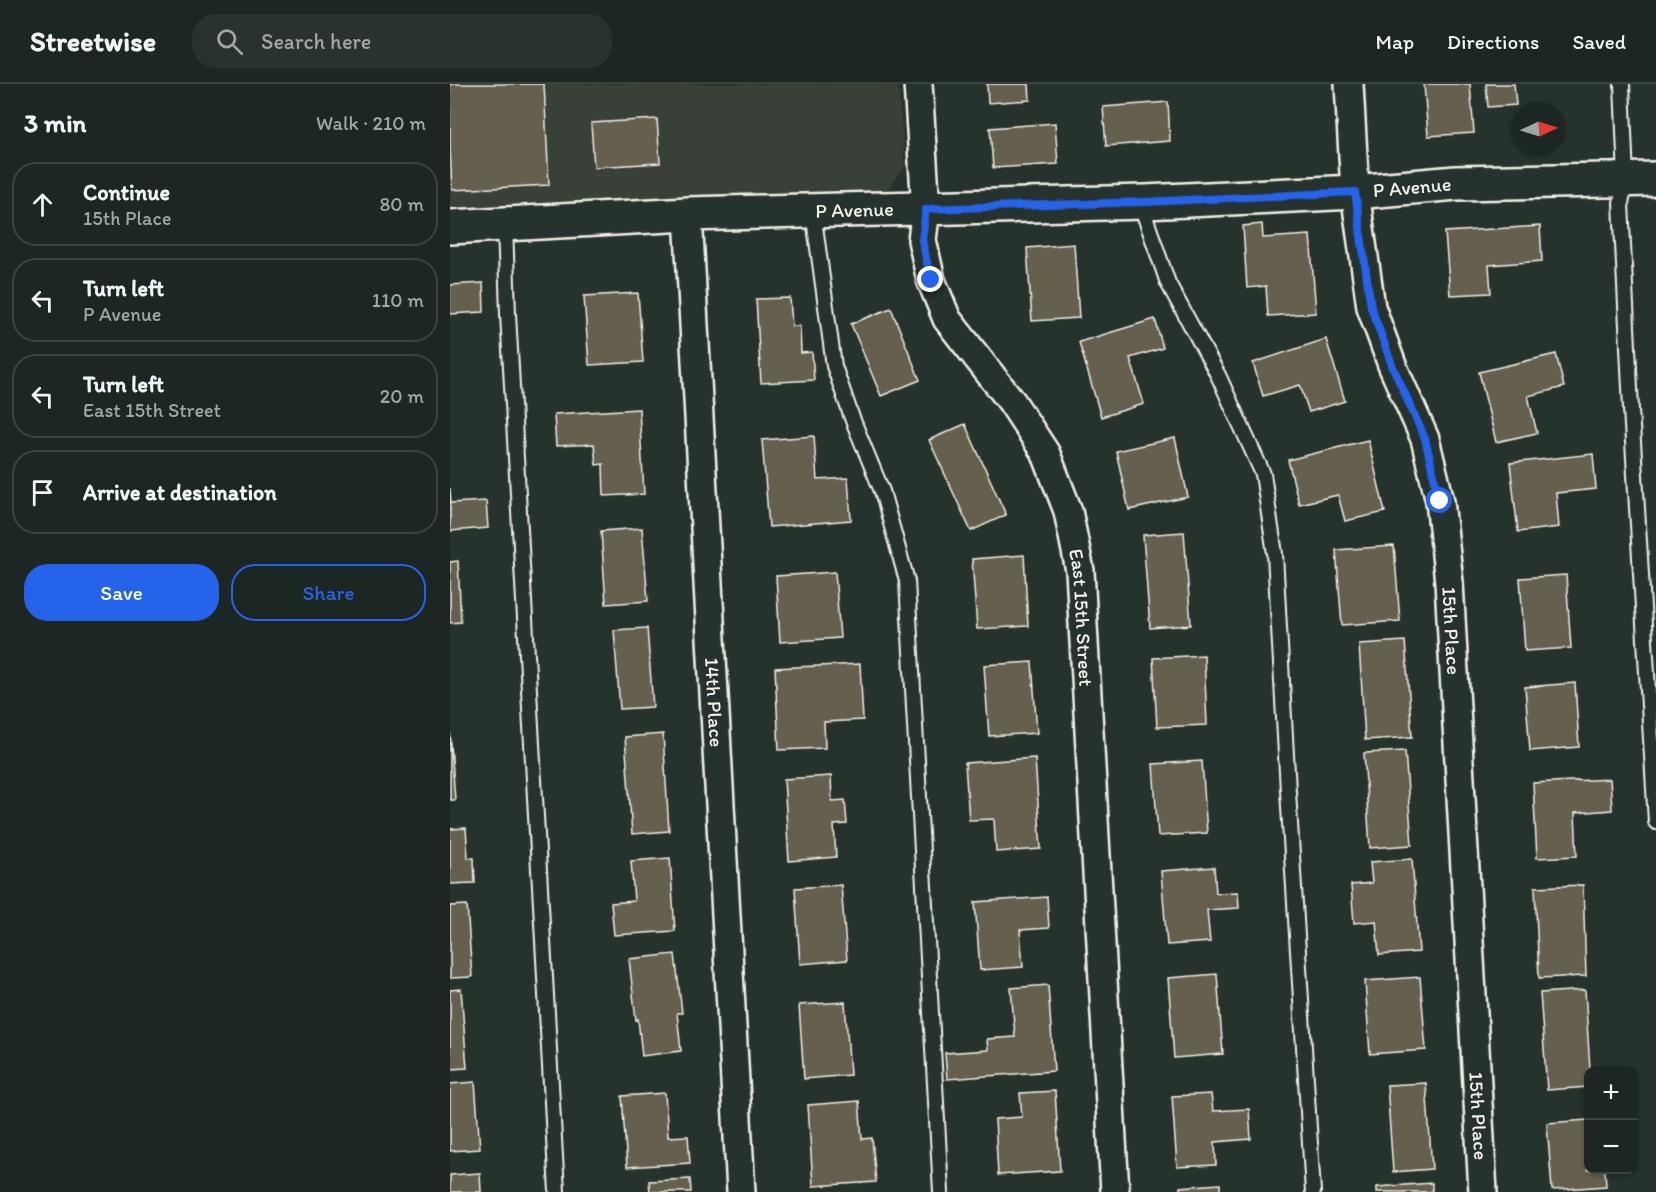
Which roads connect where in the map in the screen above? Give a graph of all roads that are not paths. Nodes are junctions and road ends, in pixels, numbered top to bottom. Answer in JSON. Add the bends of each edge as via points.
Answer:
{"nodes":[{"id":1,"x":918,"y":84,"type":"edge"},
{"id":2,"x":1349,"y":84,"type":"edge"},
{"id":3,"x":1622,"y":84,"type":"edge"},
{"id":4,"x":1641,"y":179,"type":"edge"},
{"id":5,"x":1355,"y":192,"type":"junction"},
{"id":6,"x":1140,"y":202,"type":"junction"},
{"id":7,"x":926,"y":209,"type":"junction"},
{"id":8,"x":813,"y":211,"type":"junction"},
{"id":9,"x":688,"y":214,"type":"junction"},
{"id":10,"x":504,"y":224,"type":"junction"},
{"id":11,"x":450,"y":227,"type":"edge"},
{"id":12,"x":1656,"y":822,"type":"edge"},
{"id":13,"x":557,"y":1192,"type":"edge"},
{"id":14,"x":741,"y":1192,"type":"edge"},
{"id":15,"x":941,"y":1192,"type":"edge"},
{"id":16,"x":1115,"y":1192,"type":"edge"},
{"id":17,"x":1313,"y":1192,"type":"edge"},
{"id":18,"x":1483,"y":1192,"type":"edge"}],
"edges":[{"from":1,"to":7,"type":"street","name":"East 15th Street"},
{"from":2,"to":5,"type":"street","name":"15th Place"},
{"from":3,"to":4,"type":"lane"},
{"from":4,"to":5,"type":"street","name":"P Avenue","via":[[1456,183]]},
{"from":4,"to":12,"type":"lane","via":[[1621,203]]},
{"from":5,"to":6,"type":"street","name":"P Avenue"},
{"from":5,"to":18,"type":"street","name":"15th Place","via":[[1371,307],[1425,439],[1440,501],[1450,594]]},
{"from":6,"to":7,"type":"street","name":"P Avenue"},
{"from":6,"to":17,"type":"lane","via":[[1168,283],[1218,375],[1263,474],[1275,554]]},
{"from":7,"to":8,"type":"street","name":"P Avenue"},
{"from":7,"to":16,"type":"street","name":"East 15th Street","via":[[922,240],[931,280],[947,318],[1012,402],[1046,454],[1068,511],[1080,571]]},
{"from":8,"to":9,"type":"street","name":"P Avenue"},
{"from":8,"to":15,"type":"lane","via":[[834,366],[882,491],[907,581]]},
{"from":9,"to":10,"type":"street","name":"P Avenue"},
{"from":9,"to":14,"type":"street","name":"14th Place"},
{"from":10,"to":11,"type":"street","name":"P Avenue"},
{"from":10,"to":13,"type":"lane"}]}
